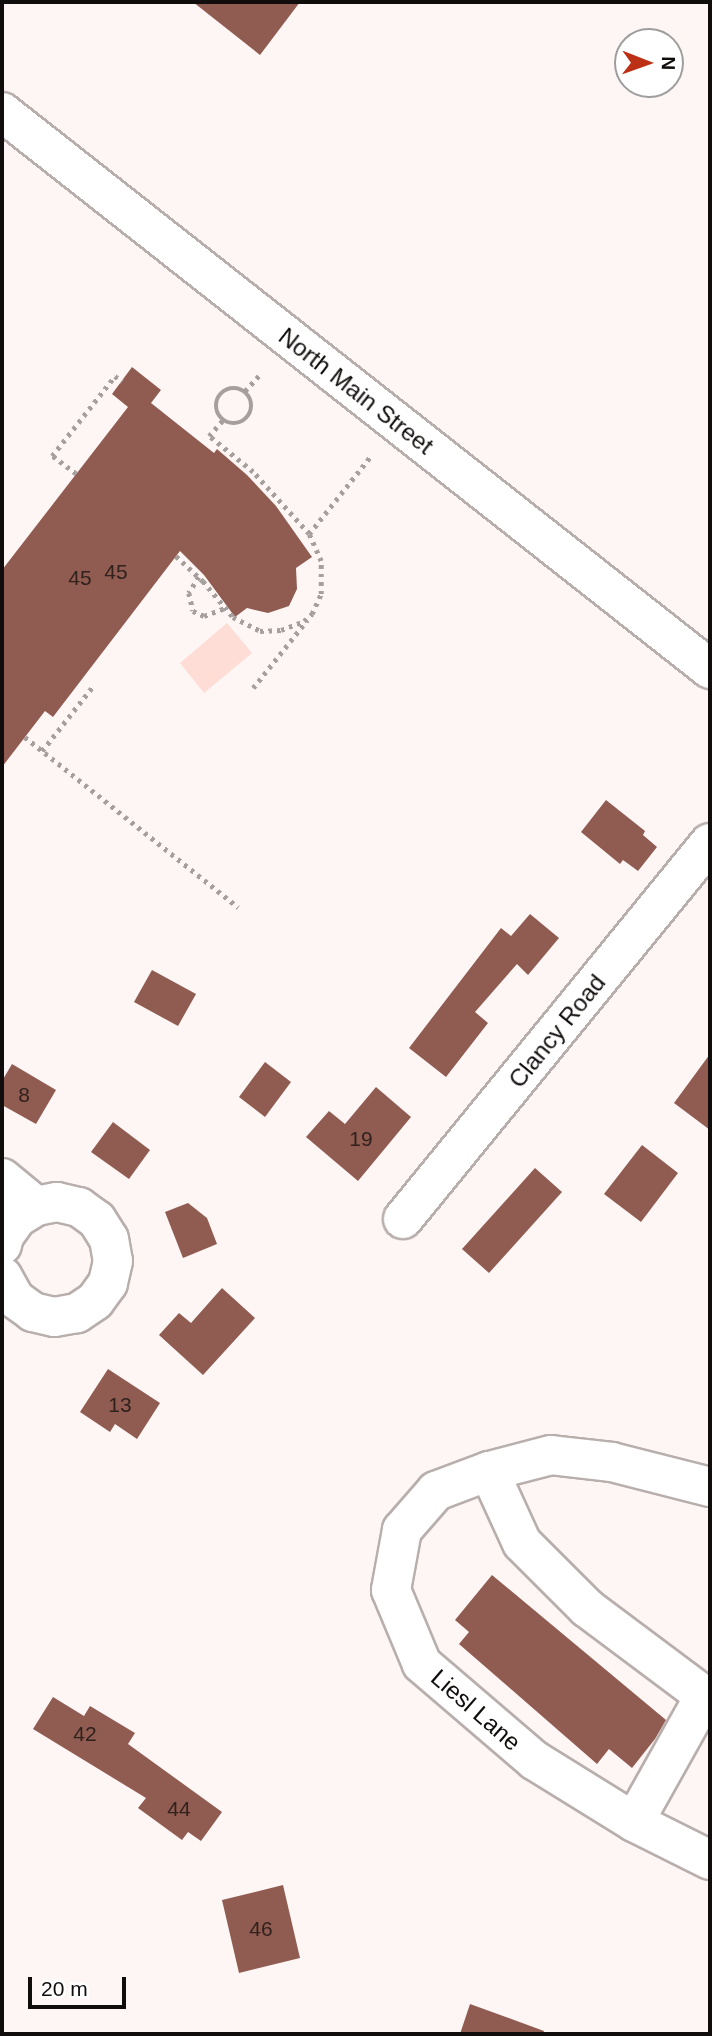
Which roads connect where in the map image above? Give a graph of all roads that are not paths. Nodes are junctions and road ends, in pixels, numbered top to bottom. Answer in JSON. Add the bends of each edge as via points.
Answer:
{"nodes":[{"id":1,"x":2,"y":112,"type":"edge"},
{"id":2,"x":710,"y":669,"type":"edge"},
{"id":3,"x":710,"y":843,"type":"edge"},
{"id":4,"x":2,"y":1178,"type":"edge"},
{"id":5,"x":36,"y":1206,"type":"junction"},
{"id":6,"x":403,"y":1219,"type":"dead end"},
{"id":7,"x":2,"y":1245,"type":"edge"},
{"id":8,"x":2,"y":1276,"type":"edge"},
{"id":9,"x":489,"y":1471,"type":"junction"},
{"id":10,"x":710,"y":1487,"type":"edge"},
{"id":11,"x":707,"y":1699,"type":"edge"},
{"id":12,"x":634,"y":1822,"type":"junction"},
{"id":13,"x":710,"y":1860,"type":"edge"}],
"edges":[{"from":1,"to":2,"type":"street","name":"North Main Street"},
{"from":3,"to":6,"type":"street","name":"Clancy Road"},
{"from":4,"to":5,"type":"street"},
{"from":5,"to":7,"type":"street","via":[[16,1218]]},
{"from":5,"to":8,"type":"street","via":[[57,1202],[79,1207],[97,1220],[109,1239],[113,1261],[108,1283],[95,1301],[77,1313],[54,1317],[33,1312],[15,1299]]},
{"from":9,"to":10,"type":"street","name":"Liesl Lane","via":[[551,1455],[612,1462]]},
{"from":9,"to":11,"type":"street","via":[[522,1543],[587,1608]]},
{"from":9,"to":12,"type":"street","name":"Liesl Lane","via":[[436,1491],[402,1530],[391,1590],[422,1664],[534,1760]]},
{"from":11,"to":12,"type":"street"},
{"from":12,"to":13,"type":"street","name":"Liesl Lane"}]}
